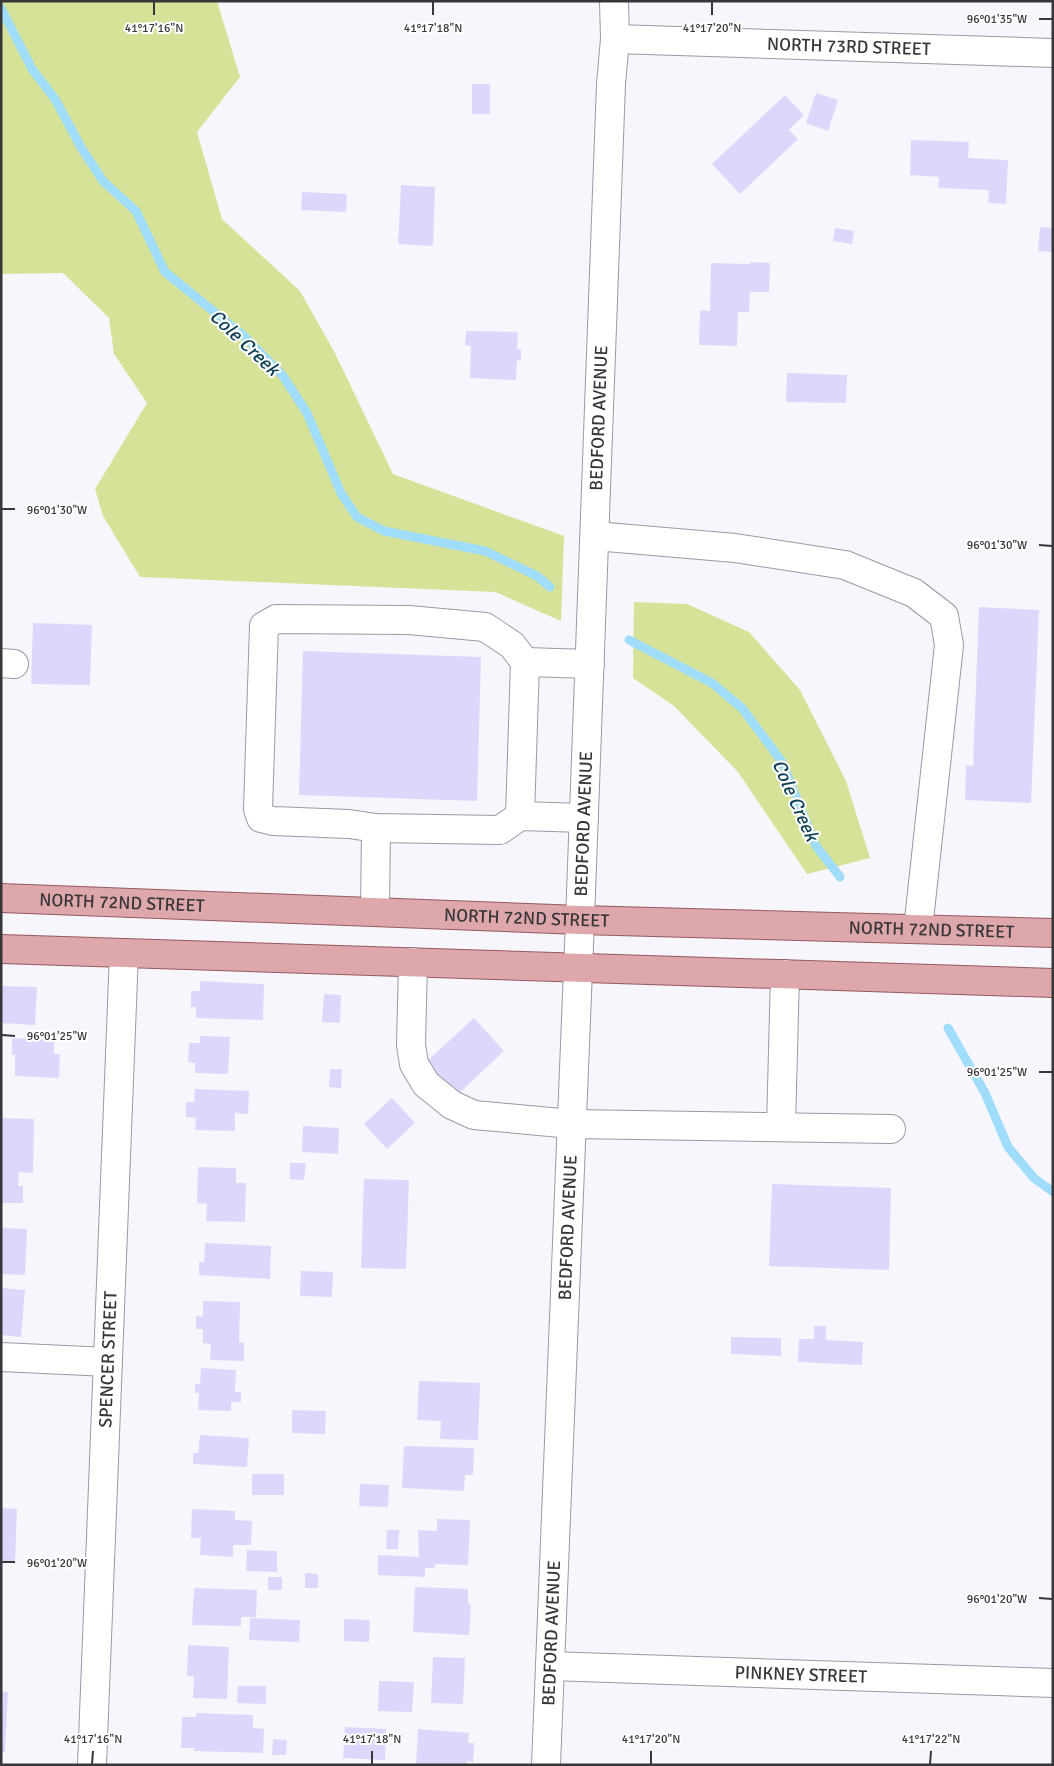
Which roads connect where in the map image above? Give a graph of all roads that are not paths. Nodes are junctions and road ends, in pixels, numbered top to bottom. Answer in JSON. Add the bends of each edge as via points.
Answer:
{"nodes":[{"id":1,"x":614,"y":1,"type":"edge"},
{"id":2,"x":615,"y":39,"type":"junction"},
{"id":3,"x":1053,"y":53,"type":"edge"},
{"id":4,"x":595,"y":536,"type":"junction"},
{"id":5,"x":525,"y":662,"type":"junction"},
{"id":6,"x":590,"y":664,"type":"junction"},
{"id":7,"x":520,"y":816,"type":"junction"},
{"id":8,"x":584,"y":818,"type":"junction"},
{"id":9,"x":376,"y":828,"type":"junction"},
{"id":10,"x":1,"y":898,"type":"edge"},
{"id":11,"x":375,"y":912,"type":"junction"},
{"id":12,"x":580,"y":920,"type":"junction"},
{"id":13,"x":918,"y":929,"type":"junction"},
{"id":14,"x":1053,"y":933,"type":"edge"},
{"id":15,"x":1,"y":949,"type":"edge"},
{"id":16,"x":124,"y":953,"type":"junction"},
{"id":17,"x":413,"y":962,"type":"junction"},
{"id":18,"x":578,"y":967,"type":"junction"},
{"id":19,"x":785,"y":974,"type":"junction"},
{"id":20,"x":1053,"y":984,"type":"edge"},
{"id":21,"x":572,"y":1124,"type":"junction"},
{"id":22,"x":781,"y":1127,"type":"junction"},
{"id":23,"x":891,"y":1129,"type":"dead end"},
{"id":24,"x":1,"y":1357,"type":"edge"},
{"id":25,"x":108,"y":1362,"type":"junction"},
{"id":26,"x":550,"y":1666,"type":"junction"},
{"id":27,"x":1053,"y":1683,"type":"edge"},
{"id":28,"x":92,"y":1765,"type":"edge"},
{"id":29,"x":546,"y":1765,"type":"edge"}],
"edges":[{"from":1,"to":2,"type":"street","name":"BEDFORD AVENUE"},
{"from":2,"to":3,"type":"street","name":"NORTH 73RD STREET"},
{"from":2,"to":4,"type":"street","name":"BEDFORD AVENUE"},
{"from":4,"to":6,"type":"street","name":"BEDFORD AVENUE"},
{"from":4,"to":13,"type":"street","via":[[735,548],[845,565],[914,593],[944,616],[949,645]]},
{"from":5,"to":6,"type":"street"},
{"from":5,"to":7,"type":"street"},
{"from":5,"to":9,"type":"street","via":[[512,645],[485,627],[409,620],[305,619],[276,619],[264,626],[258,809],[261,818]]},
{"from":6,"to":8,"type":"street","name":"BEDFORD AVENUE"},
{"from":7,"to":8,"type":"street"},
{"from":7,"to":9,"type":"street","via":[[500,830]]},
{"from":8,"to":12,"type":"street","name":"BEDFORD AVENUE"},
{"from":9,"to":11,"type":"street"},
{"from":10,"to":11,"type":"main road","name":"NORTH 72ND STREET"},
{"from":11,"to":12,"type":"main road","name":"NORTH 72ND STREET"},
{"from":12,"to":13,"type":"main road","name":"NORTH 72ND STREET"},
{"from":12,"to":18,"type":"street","name":"BEDFORD AVENUE"},
{"from":13,"to":14,"type":"main road","name":"NORTH 72ND STREET"},
{"from":15,"to":16,"type":"main road"},
{"from":16,"to":17,"type":"main road"},
{"from":16,"to":25,"type":"street","name":"SPENCER STREET"},
{"from":17,"to":18,"type":"main road"},
{"from":17,"to":21,"type":"street","via":[[411,1045],[414,1064],[426,1084],[452,1105],[474,1115]]},
{"from":18,"to":19,"type":"main road"},
{"from":18,"to":21,"type":"street","name":"BEDFORD AVENUE"},
{"from":19,"to":20,"type":"main road"},
{"from":19,"to":22,"type":"street"},
{"from":21,"to":22,"type":"street"},
{"from":21,"to":26,"type":"street","name":"BEDFORD AVENUE"},
{"from":22,"to":23,"type":"street"},
{"from":24,"to":25,"type":"street"},
{"from":25,"to":28,"type":"street","name":"SPENCER STREET"},
{"from":26,"to":27,"type":"street","name":"PINKNEY STREET"},
{"from":26,"to":29,"type":"street","name":"BEDFORD AVENUE"}]}
